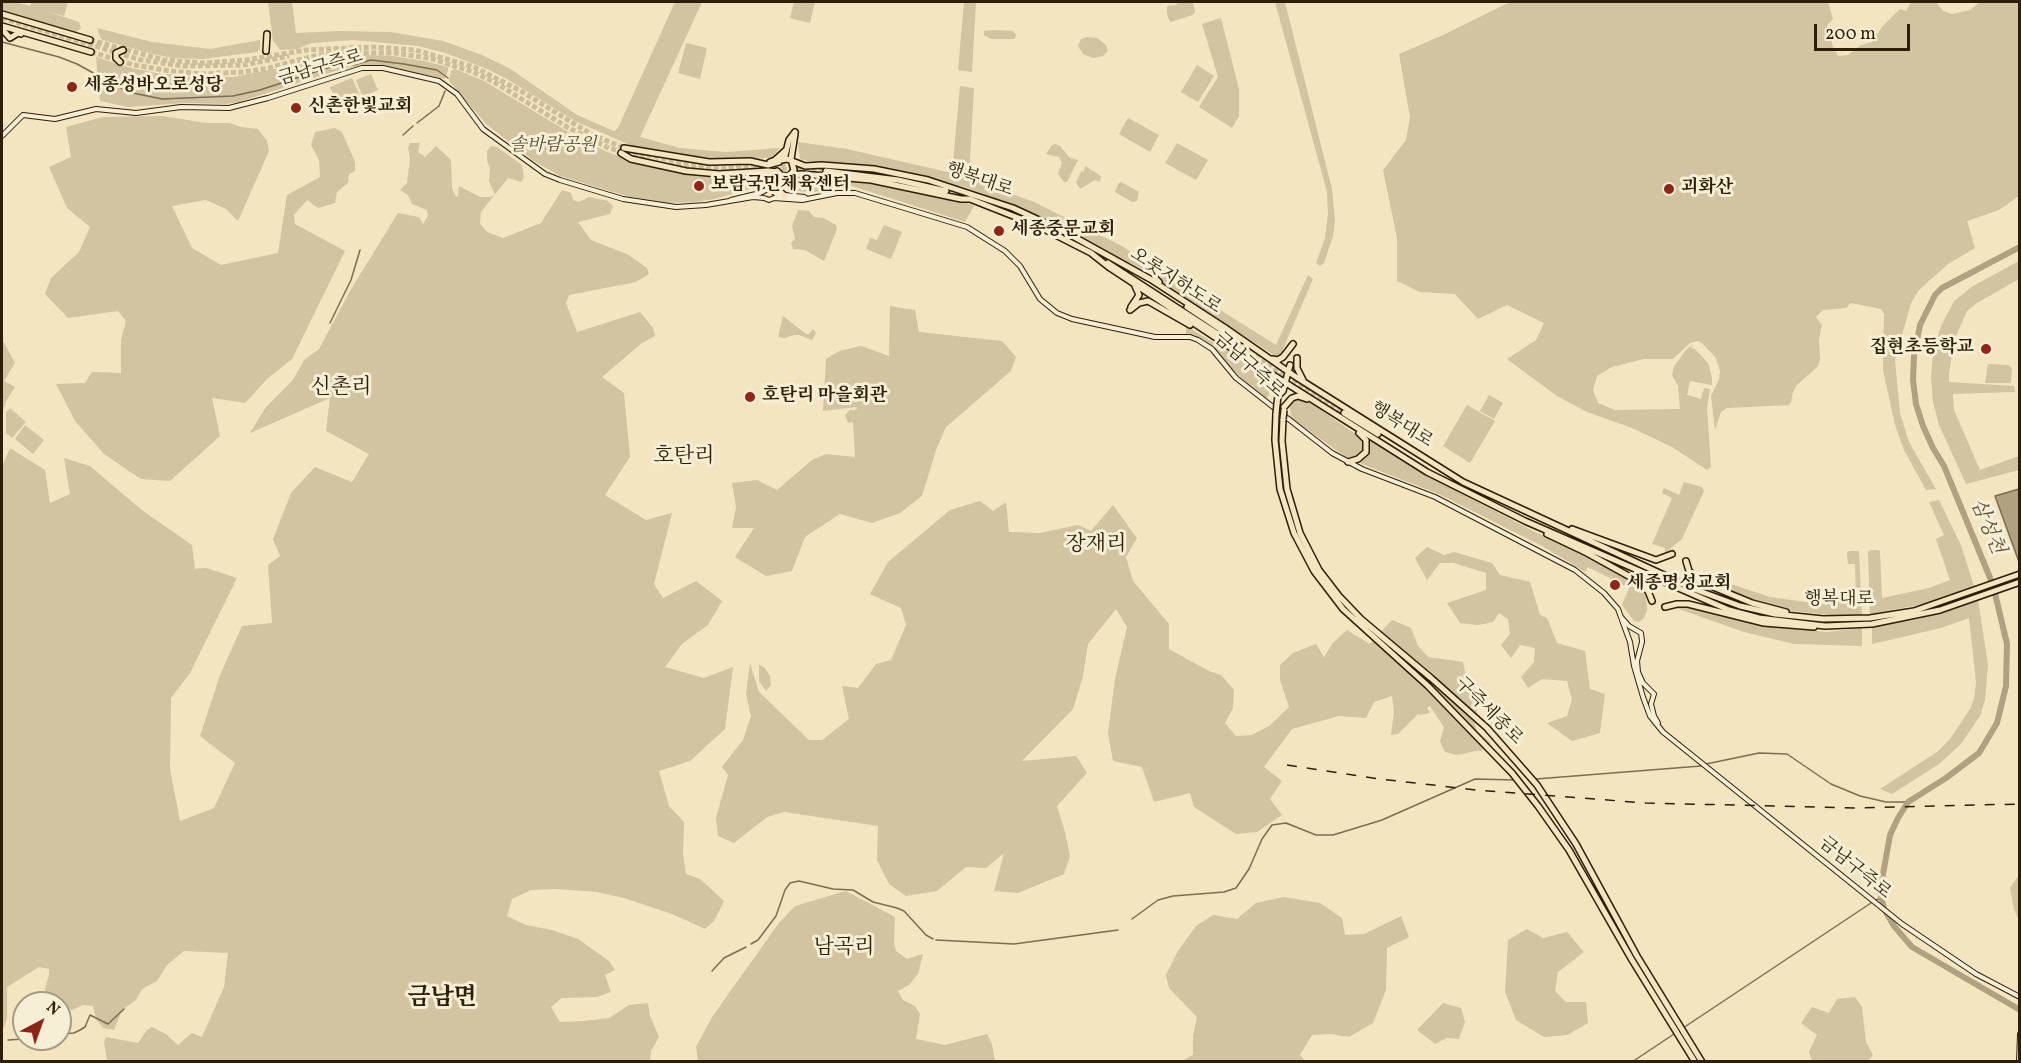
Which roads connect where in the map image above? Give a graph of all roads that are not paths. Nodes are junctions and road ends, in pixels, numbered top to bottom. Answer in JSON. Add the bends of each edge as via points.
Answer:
{"nodes":[{"id":1,"x":2,"y":14,"type":"edge"},
{"id":2,"x":2,"y":27,"type":"edge"},
{"id":3,"x":62,"y":32,"type":"junction"},
{"id":4,"x":90,"y":40,"type":"tunnel mouth"},
{"id":5,"x":58,"y":43,"type":"junction"},
{"id":6,"x":123,"y":50,"type":"dead end"},
{"id":7,"x":91,"y":52,"type":"tunnel mouth"},
{"id":8,"x":120,"y":62,"type":"dead end"},
{"id":9,"x":2,"y":136,"type":"edge"},
{"id":10,"x":790,"y":148,"type":"junction"},
{"id":11,"x":750,"y":161,"type":"junction"},
{"id":12,"x":780,"y":161,"type":"junction"},
{"id":13,"x":792,"y":162,"type":"junction"},
{"id":14,"x":824,"y":167,"type":"junction"},
{"id":15,"x":762,"y":172,"type":"junction"},
{"id":16,"x":778,"y":172,"type":"junction"},
{"id":17,"x":751,"y":173,"type":"junction"},
{"id":18,"x":789,"y":176,"type":"junction"},
{"id":19,"x":821,"y":176,"type":"junction"},
{"id":20,"x":771,"y":187,"type":"junction"},
{"id":21,"x":774,"y":195,"type":"junction"},
{"id":22,"x":785,"y":196,"type":"junction"},
{"id":23,"x":971,"y":196,"type":"junction"},
{"id":24,"x":764,"y":198,"type":"junction"},
{"id":25,"x":807,"y":199,"type":"junction"},
{"id":26,"x":730,"y":201,"type":"junction"},
{"id":27,"x":1093,"y":250,"type":"junction"},
{"id":28,"x":1133,"y":269,"type":"junction"},
{"id":29,"x":1130,"y":281,"type":"junction"},
{"id":30,"x":1178,"y":297,"type":"junction"},
{"id":31,"x":1204,"y":330,"type":"junction"},
{"id":32,"x":1237,"y":343,"type":"tunnel mouth"},
{"id":33,"x":1293,"y":344,"type":"dead end"},
{"id":34,"x":1263,"y":353,"type":"junction"},
{"id":35,"x":1297,"y":358,"type":"dead end"},
{"id":36,"x":1271,"y":359,"type":"junction"},
{"id":37,"x":1257,"y":364,"type":"junction"},
{"id":38,"x":1289,"y":368,"type":"junction"},
{"id":39,"x":1285,"y":382,"type":"junction"},
{"id":40,"x":1306,"y":384,"type":"junction"},
{"id":41,"x":1283,"y":391,"type":"junction"},
{"id":42,"x":1278,"y":396,"type":"junction"},
{"id":43,"x":1326,"y":396,"type":"junction"},
{"id":44,"x":1319,"y":405,"type":"junction"},
{"id":45,"x":1284,"y":408,"type":"junction"},
{"id":46,"x":1347,"y":422,"type":"junction"},
{"id":47,"x":1348,"y":462,"type":"junction"},
{"id":48,"x":1463,"y":482,"type":"junction"},
{"id":49,"x":1455,"y":486,"type":"junction"},
{"id":50,"x":1529,"y":514,"type":"junction"},
{"id":51,"x":1525,"y":521,"type":"junction"},
{"id":52,"x":1672,"y":554,"type":"dead end"},
{"id":53,"x":1686,"y":561,"type":"dead end"},
{"id":54,"x":2019,"y":574,"type":"edge"},
{"id":55,"x":2010,"y":581,"type":"junction"},
{"id":56,"x":2019,"y":582,"type":"edge"},
{"id":57,"x":1973,"y":595,"type":"junction"},
{"id":58,"x":1652,"y":601,"type":"dead end"},
{"id":59,"x":1665,"y":607,"type":"dead end"},
{"id":60,"x":1621,"y":616,"type":"junction"},
{"id":61,"x":1808,"y":617,"type":"junction"},
{"id":62,"x":1825,"y":626,"type":"junction"},
{"id":63,"x":1635,"y":631,"type":"junction"},
{"id":64,"x":1629,"y":641,"type":"junction"},
{"id":65,"x":1642,"y":641,"type":"junction"},
{"id":66,"x":1650,"y":690,"type":"junction"},
{"id":67,"x":1642,"y":693,"type":"junction"},
{"id":68,"x":1644,"y":699,"type":"junction"},
{"id":69,"x":1652,"y":700,"type":"junction"},
{"id":70,"x":1681,"y":748,"type":"junction"},
{"id":71,"x":2019,"y":997,"type":"edge"},
{"id":72,"x":1674,"y":1023,"type":"junction"},
{"id":73,"x":2019,"y":1034,"type":"edge"},
{"id":74,"x":1683,"y":1039,"type":"junction"},
{"id":75,"x":1695,"y":1062,"type":"edge"},
{"id":76,"x":1702,"y":1062,"type":"edge"},
{"id":77,"x":2019,"y":1062,"type":"edge"}],
"edges":[{"from":1,"to":3,"type":"highway"},
{"from":2,"to":5,"type":"highway","via":[[10,38],[18,33]]},
{"from":3,"to":4,"type":"highway"},
{"from":3,"to":5,"type":"highway","via":[[64,38]]},
{"from":5,"to":7,"type":"highway"},
{"from":6,"to":8,"type":"highway","via":[[116,53]]},
{"from":9,"to":26,"type":"main road","name":"금남구즉로","via":[[23,116],[55,119],[96,109],[136,113],[230,108],[362,68],[383,68],[446,84],[483,129],[560,180],[665,207]]},
{"from":10,"to":11,"type":"highway","via":[[772,161]]},
{"from":10,"to":12,"type":"highway"},
{"from":10,"to":13,"type":"highway"},
{"from":10,"to":14,"type":"highway","via":[[801,163]]},
{"from":11,"to":12,"type":"highway","via":[[768,165]]},
{"from":11,"to":17,"type":"highway","via":[[755,166]]},
{"from":11,"to":17,"type":"highway","via":[[699,161],[622,150],[631,159],[678,170]]},
{"from":12,"to":13,"type":"highway"},
{"from":12,"to":16,"type":"highway"},
{"from":13,"to":14,"type":"highway"},
{"from":13,"to":18,"type":"highway","via":[[794,170]]},
{"from":14,"to":19,"type":"highway","via":[[818,172]]},
{"from":14,"to":23,"type":"highway"},
{"from":15,"to":16,"type":"highway"},
{"from":15,"to":17,"type":"highway"},
{"from":15,"to":20,"type":"highway","via":[[771,174]]},
{"from":16,"to":18,"type":"highway"},
{"from":16,"to":20,"type":"highway"},
{"from":18,"to":19,"type":"highway","name":"행복대로"},
{"from":18,"to":20,"type":"highway"},
{"from":19,"to":23,"type":"highway","name":"행복대로","via":[[872,180],[961,199]]},
{"from":20,"to":21,"type":"highway"},
{"from":20,"to":22,"type":"highway"},
{"from":20,"to":24,"type":"main road"},
{"from":20,"to":26,"type":"main road","name":"금남구즉로"},
{"from":21,"to":22,"type":"main road","name":"금남구즉로"},
{"from":21,"to":24,"type":"main road","name":"금남구즉로","via":[[769,200]]},
{"from":21,"to":25,"type":"main road","name":"금남구즉로"},
{"from":22,"to":25,"type":"main road","name":"금남구즉로"},
{"from":23,"to":27,"type":"highway","name":"행복대로"},
{"from":24,"to":26,"type":"main road","name":"금남구즉로"},
{"from":25,"to":47,"type":"main road","name":"금남구즉로","via":[[855,193],[971,229],[1014,260],[1052,310],[1065,317],[1155,337],[1198,340],[1212,349],[1236,378]]},
{"from":27,"to":28,"type":"highway","name":"행복대로"},
{"from":27,"to":29,"type":"highway","name":"행복대로"},
{"from":27,"to":32,"type":"highway","name":"오롯지하도로","via":[[1141,276]]},
{"from":28,"to":30,"type":"highway","name":"행복대로"},
{"from":28,"to":30,"type":"highway","via":[[1149,273],[1156,268],[1157,281]]},
{"from":29,"to":31,"type":"highway","name":"행복대로"},
{"from":29,"to":31,"type":"highway","via":[[1138,295],[1130,310],[1149,301]]},
{"from":30,"to":34,"type":"highway","name":"행복대로"},
{"from":31,"to":37,"type":"highway","name":"행복대로"},
{"from":33,"to":36,"type":"highway","via":[[1283,357]]},
{"from":34,"to":36,"type":"highway","name":"행복대로"},
{"from":34,"to":37,"type":"highway","via":[[1265,362]]},
{"from":35,"to":40,"type":"highway","via":[[1297,368]]},
{"from":36,"to":38,"type":"highway","name":"행복대로"},
{"from":37,"to":39,"type":"highway","name":"행복대로"},
{"from":37,"to":42,"type":"highway","via":[[1272,380]]},
{"from":38,"to":39,"type":"highway","name":"구즉세종로"},
{"from":38,"to":40,"type":"highway","name":"행복대로"},
{"from":39,"to":41,"type":"highway","name":"구즉세종로"},
{"from":39,"to":44,"type":"highway","name":"행복대로"},
{"from":40,"to":43,"type":"highway","name":"행복대로"},
{"from":41,"to":42,"type":"highway"},
{"from":41,"to":45,"type":"highway","name":"구즉세종로"},
{"from":42,"to":72,"type":"highway","name":"구즉세종로","bridge":true,"via":[[1275,440],[1280,489],[1294,534],[1314,571],[1343,609],[1428,686],[1524,787],[1569,850]]},
{"from":43,"to":44,"type":"highway","via":[[1317,398]]},
{"from":43,"to":48,"type":"highway","name":"행복대로"},
{"from":44,"to":45,"type":"highway","via":[[1298,396]]},
{"from":44,"to":46,"type":"highway","name":"행복대로"},
{"from":45,"to":72,"type":"highway","name":"구즉세종로","bridge":true,"via":[[1282,441],[1287,489],[1300,533],[1319,570],[1361,619],[1469,711],[1537,785],[1584,858]]},
{"from":46,"to":47,"type":"highway","via":[[1364,436],[1367,445],[1363,456]]},
{"from":46,"to":49,"type":"highway","name":"행복대로"},
{"from":47,"to":60,"type":"main road","name":"금남구즉로","via":[[1435,497],[1559,560],[1611,599]]},
{"from":48,"to":49,"type":"highway","via":[[1343,415]]},
{"from":48,"to":50,"type":"highway","name":"행복대로"},
{"from":49,"to":51,"type":"highway","name":"행복대로"},
{"from":50,"to":52,"type":"highway","via":[[1656,560]]},
{"from":50,"to":61,"type":"highway","name":"행복대로","via":[[1719,599],[1775,614]]},
{"from":51,"to":58,"type":"highway","via":[[1634,579],[1648,591]]},
{"from":51,"to":62,"type":"highway","name":"행복대로","via":[[1730,610],[1759,618]]},
{"from":53,"to":61,"type":"highway","via":[[1689,571],[1701,582],[1769,609]]},
{"from":54,"to":55,"type":"highway","name":"행복대로"},
{"from":55,"to":56,"type":"highway","name":"행복대로"},
{"from":55,"to":57,"type":"highway","name":"행복대로"},
{"from":57,"to":61,"type":"highway","name":"행복대로","via":[[1886,616]]},
{"from":57,"to":62,"type":"highway","name":"행복대로","via":[[1940,610],[1899,620]]},
{"from":59,"to":62,"type":"highway","via":[[1688,604],[1764,623]]},
{"from":60,"to":63,"type":"main road","name":"금남구즉로"},
{"from":60,"to":64,"type":"main road","name":"금남구즉로"},
{"from":63,"to":64,"type":"main road","via":[[1630,633]]},
{"from":63,"to":65,"type":"main road","name":"금남구즉로","via":[[1642,635]]},
{"from":64,"to":65,"type":"main road","via":[[1636,645]]},
{"from":64,"to":67,"type":"main road","name":"금남구즉로"},
{"from":65,"to":66,"type":"main road","via":[[1638,672]]},
{"from":66,"to":67,"type":"main road"},
{"from":66,"to":69,"type":"main road","via":[[1654,694]]},
{"from":67,"to":68,"type":"main road"},
{"from":68,"to":69,"type":"main road"},
{"from":68,"to":70,"type":"main road","name":"금남구즉로","via":[[1650,716]]},
{"from":69,"to":70,"type":"main road","name":"금남구즉로","via":[[1654,716]]},
{"from":70,"to":71,"type":"main road","name":"금남구즉로","via":[[1902,924],[1976,974]]},
{"from":72,"to":74,"type":"highway","name":"구즉세종로"},
{"from":73,"to":77,"type":"main road"},
{"from":74,"to":75,"type":"highway","name":"구즉세종로"},
{"from":74,"to":76,"type":"highway","name":"구즉세종로"}]}
